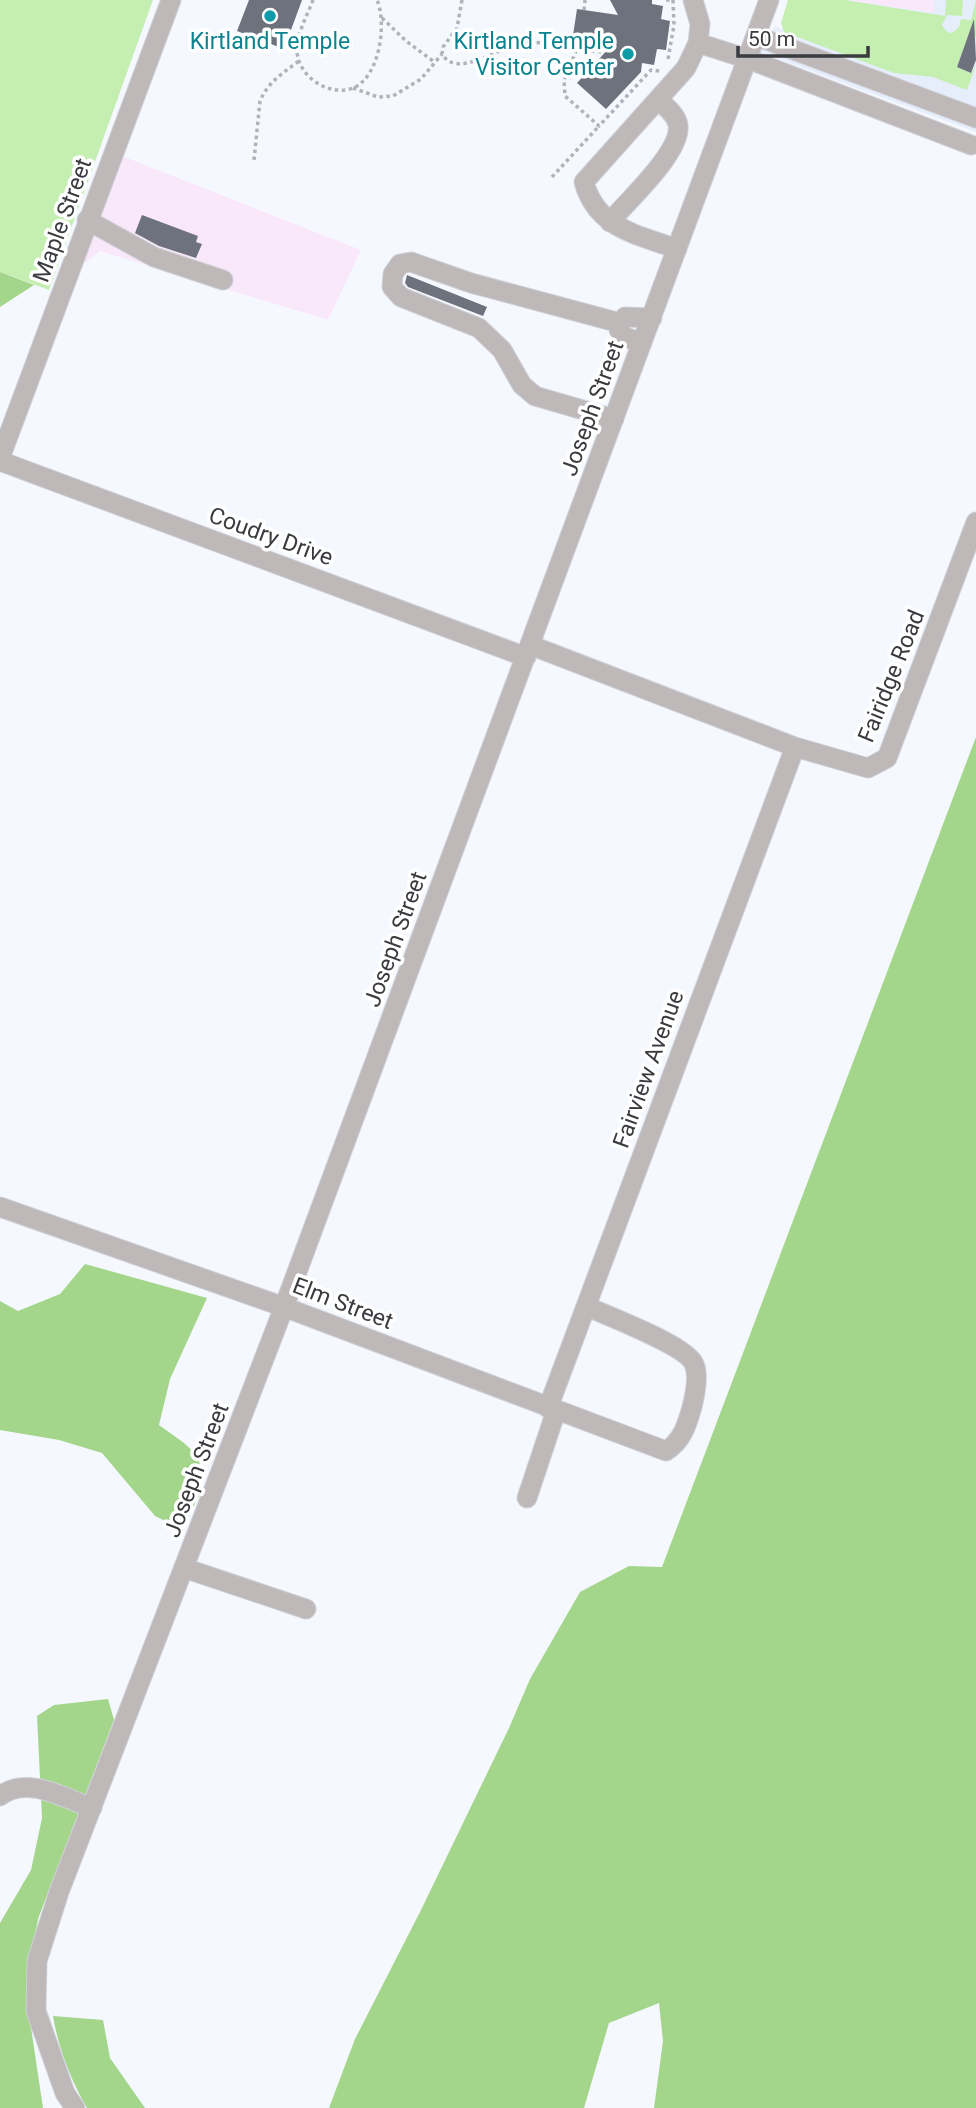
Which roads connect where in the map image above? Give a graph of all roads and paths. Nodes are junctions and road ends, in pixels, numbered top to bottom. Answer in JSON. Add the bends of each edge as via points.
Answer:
{"nodes":[{"id":1,"x":170,"y":0,"type":"edge"},
{"id":2,"x":313,"y":0,"type":"edge"},
{"id":3,"x":377,"y":0,"type":"edge"},
{"id":4,"x":462,"y":0,"type":"edge"},
{"id":5,"x":585,"y":0,"type":"edge"},
{"id":6,"x":666,"y":0,"type":"edge"},
{"id":7,"x":693,"y":0,"type":"edge"},
{"id":8,"x":769,"y":0,"type":"edge"},
{"id":9,"x":584,"y":10,"type":"dead end"},
{"id":10,"x":382,"y":18,"type":"junction"},
{"id":11,"x":756,"y":36,"type":"junction"},
{"id":12,"x":698,"y":43,"type":"junction"},
{"id":13,"x":577,"y":49,"type":"junction"},
{"id":14,"x":586,"y":50,"type":"junction"},
{"id":15,"x":601,"y":52,"type":"dead end"},
{"id":16,"x":442,"y":54,"type":"junction"},
{"id":17,"x":748,"y":59,"type":"junction"},
{"id":18,"x":299,"y":61,"type":"junction"},
{"id":19,"x":433,"y":61,"type":"junction"},
{"id":20,"x":668,"y":61,"type":"dead end"},
{"id":21,"x":593,"y":66,"type":"dead end"},
{"id":22,"x":664,"y":72,"type":"dead end"},
{"id":23,"x":353,"y":88,"type":"junction"},
{"id":24,"x":658,"y":100,"type":"junction"},
{"id":25,"x":976,"y":118,"type":"edge"},
{"id":26,"x":599,"y":126,"type":"junction"},
{"id":27,"x":971,"y":145,"type":"dead end"},
{"id":28,"x":254,"y":160,"type":"dead end"},
{"id":29,"x":552,"y":177,"type":"dead end"},
{"id":30,"x":88,"y":220,"type":"junction"},
{"id":31,"x":617,"y":226,"type":"junction"},
{"id":32,"x":677,"y":249,"type":"junction"},
{"id":33,"x":223,"y":280,"type":"dead end"},
{"id":34,"x":652,"y":318,"type":"junction"},
{"id":35,"x":620,"y":323,"type":"junction"},
{"id":36,"x":642,"y":344,"type":"junction"},
{"id":37,"x":614,"y":419,"type":"junction"},
{"id":38,"x":0,"y":460,"type":"edge"},
{"id":39,"x":976,"y":522,"type":"edge"},
{"id":40,"x":528,"y":651,"type":"junction"},
{"id":41,"x":795,"y":747,"type":"junction"},
{"id":42,"x":0,"y":1207,"type":"edge"},
{"id":43,"x":586,"y":1306,"type":"junction"},
{"id":44,"x":284,"y":1307,"type":"junction"},
{"id":45,"x":552,"y":1410,"type":"junction"},
{"id":46,"x":527,"y":1498,"type":"dead end"},
{"id":47,"x":184,"y":1569,"type":"junction"},
{"id":48,"x":306,"y":1609,"type":"dead end"},
{"id":49,"x":0,"y":1796,"type":"edge"},
{"id":50,"x":92,"y":1808,"type":"junction"},
{"id":51,"x":75,"y":2108,"type":"edge"}],
"edges":[{"from":1,"to":30,"type":"street","name":"Maple Street"},
{"from":2,"to":18,"type":"path","via":[[299,38]]},
{"from":3,"to":10,"type":"path"},
{"from":4,"to":16,"type":"path","via":[[457,28]]},
{"from":5,"to":9,"type":"path"},
{"from":6,"to":20,"type":"path","via":[[673,0],[674,25]]},
{"from":7,"to":12,"type":"street","via":[[700,24]]},
{"from":8,"to":11,"type":"street","name":"Joseph Street"},
{"from":10,"to":19,"type":"path"},
{"from":10,"to":23,"type":"path","via":[[373,66]]},
{"from":11,"to":17,"type":"street","name":"Joseph Street"},
{"from":11,"to":25,"type":"street"},
{"from":12,"to":17,"type":"street"},
{"from":12,"to":24,"type":"street","via":[[686,68]]},
{"from":13,"to":14,"type":"path"},
{"from":13,"to":16,"type":"path","via":[[518,43],[464,64],[453,63]]},
{"from":13,"to":26,"type":"path","via":[[564,80],[565,96]]},
{"from":14,"to":15,"type":"path"},
{"from":14,"to":21,"type":"path"},
{"from":16,"to":19,"type":"path"},
{"from":17,"to":27,"type":"street"},
{"from":17,"to":32,"type":"street","name":"Joseph Street"},
{"from":18,"to":23,"type":"path","via":[[318,84]]},
{"from":18,"to":28,"type":"path","via":[[271,81],[264,92]]},
{"from":19,"to":23,"type":"path","via":[[421,79],[393,96],[378,97]]},
{"from":22,"to":26,"type":"path","via":[[651,70]]},
{"from":24,"to":31,"type":"street","via":[[673,114],[678,135]]},
{"from":24,"to":31,"type":"street","via":[[584,182],[592,203]]},
{"from":26,"to":29,"type":"path"},
{"from":30,"to":33,"type":"street","via":[[154,257]]},
{"from":30,"to":38,"type":"street","name":"Maple Street"},
{"from":31,"to":32,"type":"street"},
{"from":32,"to":34,"type":"street","name":"Joseph Street"},
{"from":34,"to":35,"type":"street","via":[[625,317]]},
{"from":34,"to":36,"type":"street","name":"Joseph Street"},
{"from":35,"to":36,"type":"street","via":[[625,337]]},
{"from":35,"to":37,"type":"street","via":[[411,262],[400,264],[393,274],[392,287],[401,297],[479,328],[502,350],[522,385],[536,396]]},
{"from":36,"to":37,"type":"street","name":"Joseph Street"},
{"from":37,"to":40,"type":"street","name":"Joseph Street"},
{"from":38,"to":40,"type":"street","name":"Coudry Drive"},
{"from":39,"to":41,"type":"street","name":"Fairidge Road","via":[[887,758],[868,768]]},
{"from":40,"to":41,"type":"street","name":"Coudry Drive"},
{"from":40,"to":44,"type":"street","name":"Joseph Street"},
{"from":41,"to":43,"type":"street","name":"Fairview Avenue"},
{"from":42,"to":44,"type":"street","name":"Elm Street"},
{"from":43,"to":45,"type":"street","name":"Fairview Avenue"},
{"from":43,"to":45,"type":"street","name":"Elm Street","via":[[671,1345],[694,1362],[692,1405],[683,1433],[666,1451]]},
{"from":44,"to":45,"type":"street","name":"Elm Street"},
{"from":44,"to":47,"type":"street","name":"Joseph Street"},
{"from":45,"to":46,"type":"street","name":"Fairview Avenue"},
{"from":47,"to":48,"type":"street"},
{"from":47,"to":50,"type":"street","name":"Joseph Street"},
{"from":49,"to":50,"type":"street","via":[[20,1787],[36,1788]]},
{"from":50,"to":51,"type":"street","name":"Joseph Street","via":[[37,1961],[36,2011]]}]}
